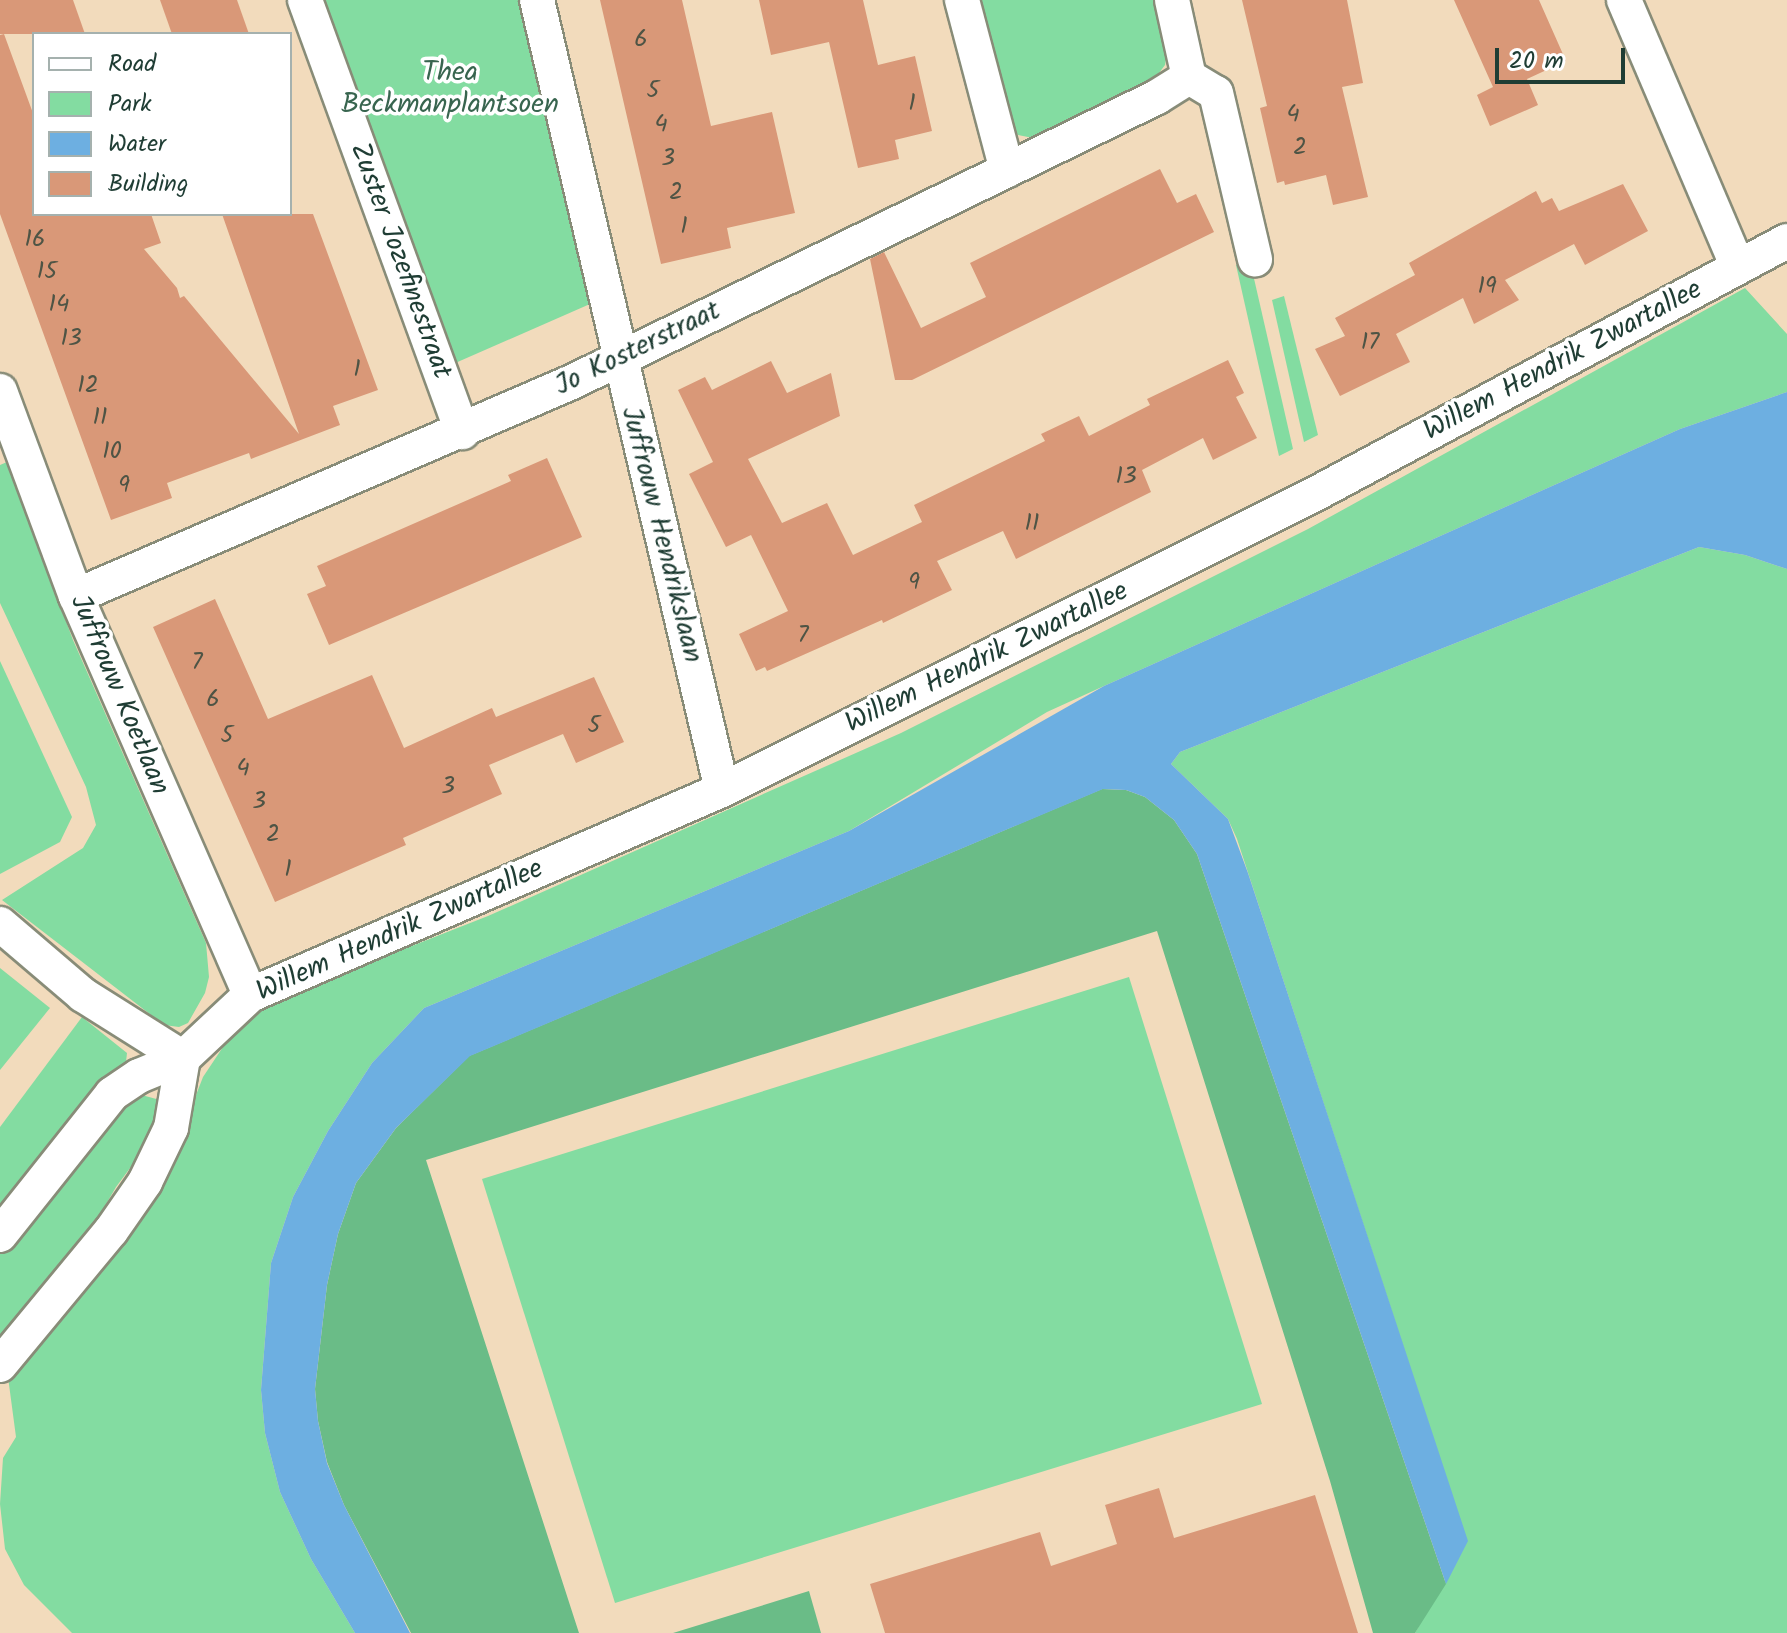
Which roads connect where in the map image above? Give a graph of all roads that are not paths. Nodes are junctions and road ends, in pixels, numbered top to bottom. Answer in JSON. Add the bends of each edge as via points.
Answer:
{"nodes":[{"id":1,"x":305,"y":0,"type":"edge"},
{"id":2,"x":537,"y":0,"type":"edge"},
{"id":3,"x":962,"y":0,"type":"edge"},
{"id":4,"x":1172,"y":0,"type":"edge"},
{"id":5,"x":1624,"y":0,"type":"edge"},
{"id":6,"x":1189,"y":77,"type":"junction"},
{"id":7,"x":1007,"y":170,"type":"junction"},
{"id":8,"x":1787,"y":241,"type":"edge"},
{"id":9,"x":1255,"y":259,"type":"dead end"},
{"id":10,"x":1738,"y":267,"type":"junction"},
{"id":11,"x":619,"y":359,"type":"junction"},
{"id":12,"x":0,"y":391,"type":"edge"},
{"id":13,"x":462,"y":432,"type":"junction"},
{"id":14,"x":76,"y":596,"type":"junction"},
{"id":15,"x":722,"y":790,"type":"junction"},
{"id":16,"x":0,"y":924,"type":"edge"},
{"id":17,"x":250,"y":995,"type":"junction"},
{"id":18,"x":183,"y":1058,"type":"junction"},
{"id":19,"x":0,"y":1235,"type":"edge"},
{"id":20,"x":0,"y":1365,"type":"edge"}],
"edges":[{"from":1,"to":13,"type":"street","name":"Zuster Jozefinestraat"},
{"from":2,"to":11,"type":"street","name":"Juffrouw Hendrikslaan"},
{"from":3,"to":7,"type":"street"},
{"from":4,"to":6,"type":"street"},
{"from":5,"to":10,"type":"street"},
{"from":6,"to":7,"type":"street","name":"Jo Kosterstraat"},
{"from":6,"to":9,"type":"street","via":[[1216,93]]},
{"from":7,"to":11,"type":"street","name":"Jo Kosterstraat"},
{"from":8,"to":10,"type":"street","name":"Willem Hendrik Zwartallee"},
{"from":10,"to":15,"type":"street","name":"Willem Hendrik Zwartallee","via":[[1317,493]]},
{"from":11,"to":13,"type":"street","name":"Jo Kosterstraat"},
{"from":11,"to":15,"type":"street","name":"Juffrouw Hendrikslaan"},
{"from":12,"to":14,"type":"street","name":"Juffrouw Koetlaan"},
{"from":13,"to":14,"type":"street","name":"Jo Kosterstraat"},
{"from":14,"to":17,"type":"street","name":"Juffrouw Koetlaan"},
{"from":15,"to":17,"type":"street","name":"Willem Hendrik Zwartallee"},
{"from":16,"to":18,"type":"street","via":[[83,995]]},
{"from":17,"to":18,"type":"street","name":"Willem Hendrik Zwartallee"},
{"from":18,"to":19,"type":"street","name":"Willem Hendrik Zwartallee","via":[[112,1094]]},
{"from":18,"to":20,"type":"street","via":[[171,1128],[145,1182]]}]}
